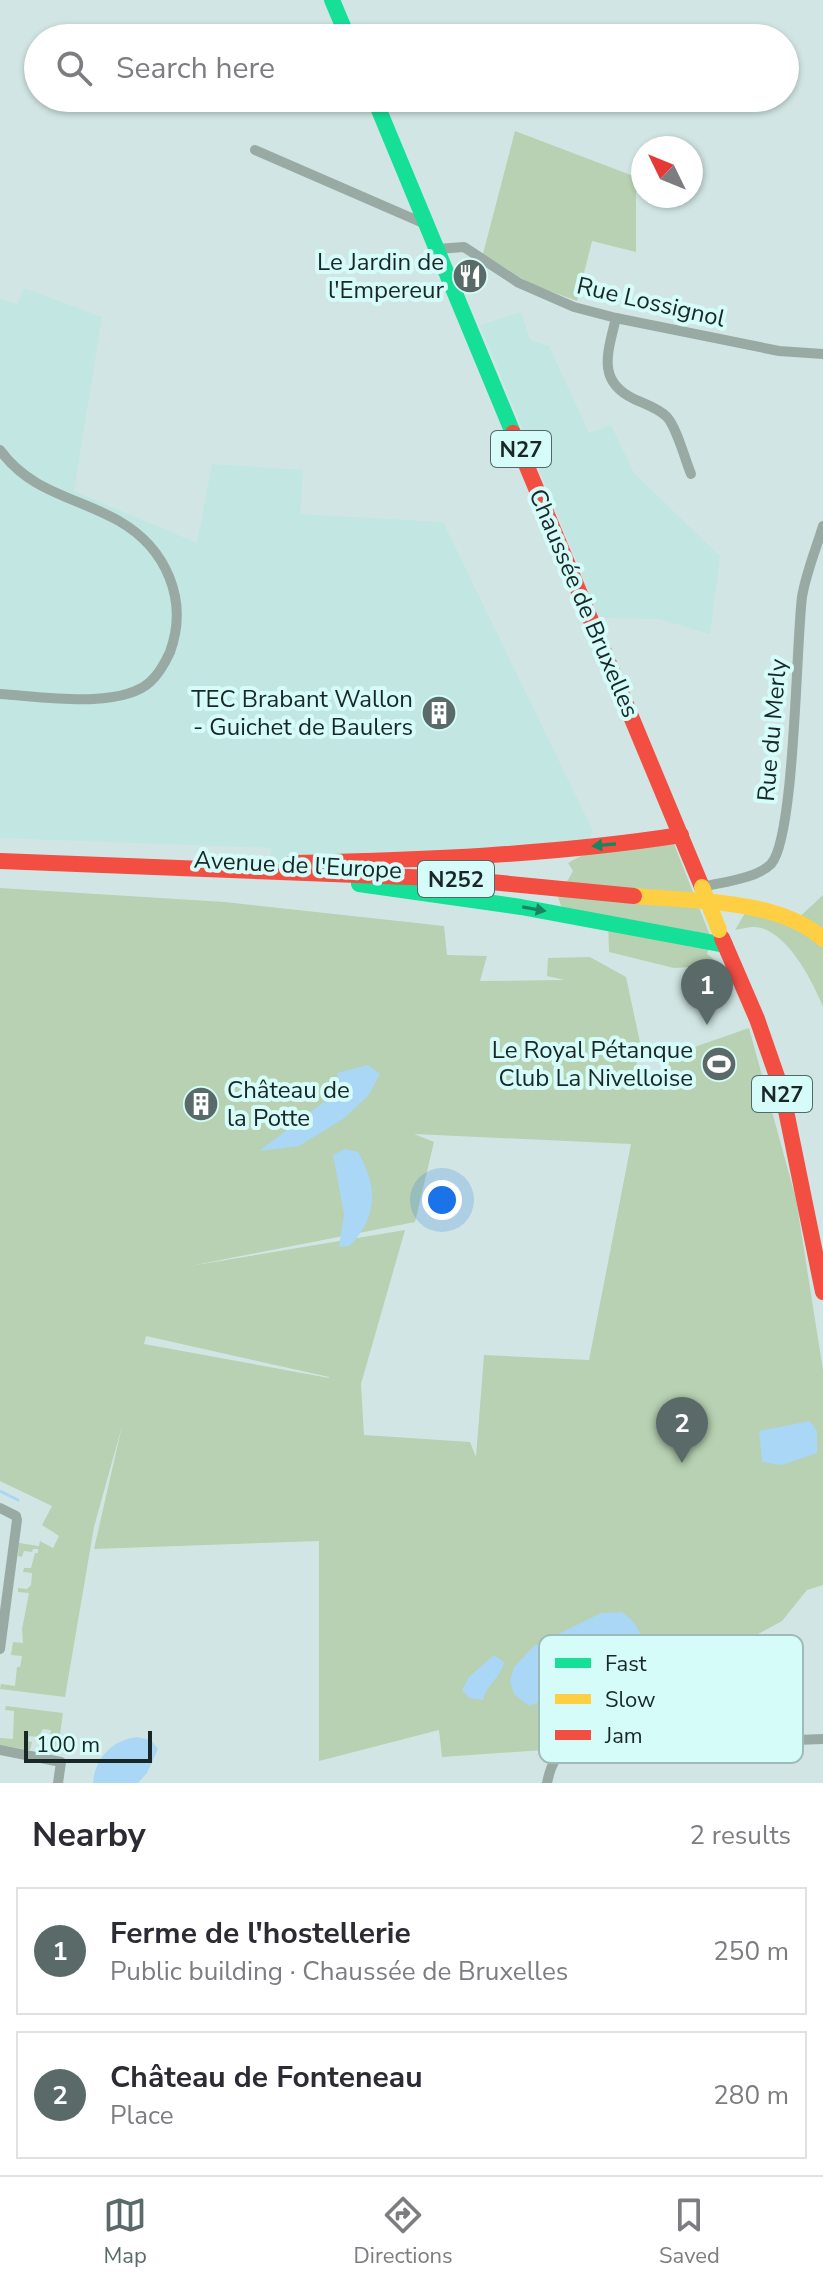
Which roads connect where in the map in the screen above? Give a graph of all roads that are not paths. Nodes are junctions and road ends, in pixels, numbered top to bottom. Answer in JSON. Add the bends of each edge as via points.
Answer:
{"nodes":[{"id":1,"x":332,"y":0,"type":"edge"},
{"id":2,"x":342,"y":24,"type":"edge"},
{"id":3,"x":379,"y":112,"type":"edge"},
{"id":4,"x":255,"y":150,"type":"dead end"},
{"id":5,"x":423,"y":223,"type":"junction"},
{"id":6,"x":437,"y":249,"type":"junction"},
{"id":7,"x":616,"y":318,"type":"junction"},
{"id":8,"x":823,"y":354,"type":"edge"},
{"id":9,"x":0,"y":450,"type":"edge"},
{"id":10,"x":691,"y":474,"type":"dead end"},
{"id":11,"x":823,"y":526,"type":"edge"},
{"id":12,"x":0,"y":694,"type":"edge"},
{"id":13,"x":681,"y":835,"type":"junction"},
{"id":14,"x":0,"y":851,"type":"edge"},
{"id":15,"x":0,"y":861,"type":"edge"},
{"id":16,"x":267,"y":864,"type":"junction"},
{"id":17,"x":178,"y":868,"type":"junction"},
{"id":18,"x":702,"y":887,"type":"junction"},
{"id":19,"x":736,"y":901,"type":"junction"},
{"id":20,"x":823,"y":927,"type":"edge"},
{"id":21,"x":722,"y":938,"type":"junction"},
{"id":22,"x":823,"y":939,"type":"edge"},
{"id":23,"x":804,"y":1202,"type":"junction"},
{"id":24,"x":823,"y":1214,"type":"edge"},
{"id":25,"x":823,"y":1292,"type":"edge"},
{"id":26,"x":0,"y":1508,"type":"edge"},
{"id":27,"x":0,"y":1649,"type":"edge"},
{"id":28,"x":823,"y":1739,"type":"edge"},
{"id":29,"x":803,"y":1740,"type":"edge"},
{"id":30,"x":0,"y":1750,"type":"edge"},
{"id":31,"x":552,"y":1763,"type":"edge"},
{"id":32,"x":58,"y":1783,"type":"edge"},
{"id":33,"x":547,"y":1783,"type":"edge"}],
"edges":[{"from":1,"to":2,"type":"main road"},
{"from":3,"to":5,"type":"main road","name":"Chaussée de Bruxelles","number":"N27"},
{"from":4,"to":5,"type":"street"},
{"from":5,"to":6,"type":"main road","name":"Chaussée de Bruxelles","number":"N27"},
{"from":6,"to":7,"type":"street","name":"Rue Lossignol","via":[[464,247],[519,283]]},
{"from":6,"to":13,"type":"main road","name":"Chaussée de Bruxelles","number":"N27"},
{"from":7,"to":8,"type":"street","name":"Rue Lossignol","via":[[779,351]]},
{"from":7,"to":10,"type":"street","via":[[608,374],[621,393],[669,419]]},
{"from":9,"to":12,"type":"street","via":[[48,492],[119,521],[150,545],[170,574],[177,611],[173,643],[159,671],[131,692],[103,699]]},
{"from":11,"to":18,"type":"street","name":"Rue du Merly","via":[[803,594],[780,851],[769,866]]},
{"from":13,"to":16,"type":"main road","one_way":true,"via":[[458,859]]},
{"from":13,"to":18,"type":"main road","name":"Chaussée de Bruxelles","number":"N27"},
{"from":14,"to":16,"type":"main road","name":"Avenue de l'Europe","number":"N252"},
{"from":15,"to":17,"type":"main road","name":"Avenue de l'Europe","number":"N252"},
{"from":16,"to":19,"type":"main road","name":"Avenue de l'Europe","number":"N252","via":[[514,874]]},
{"from":17,"to":19,"type":"main road","name":"Avenue de l'Europe","number":"N252","via":[[460,879]]},
{"from":17,"to":21,"type":"main road","one_way":true,"via":[[342,882]]},
{"from":18,"to":21,"type":"main road","number":"N27","bridge":true},
{"from":19,"to":20,"type":"main road","via":[[790,908]]},
{"from":19,"to":22,"type":"main road","via":[[786,916]]},
{"from":21,"to":23,"type":"main road","number":"N27","via":[[782,1091]]},
{"from":23,"to":24,"type":"main road"},
{"from":23,"to":25,"type":"main road","number":"N27"},
{"from":26,"to":27,"type":"street","via":[[17,1520]]},
{"from":28,"to":29,"type":"street"},
{"from":30,"to":32,"type":"street","via":[[61,1762]]},
{"from":31,"to":33,"type":"street"}]}
